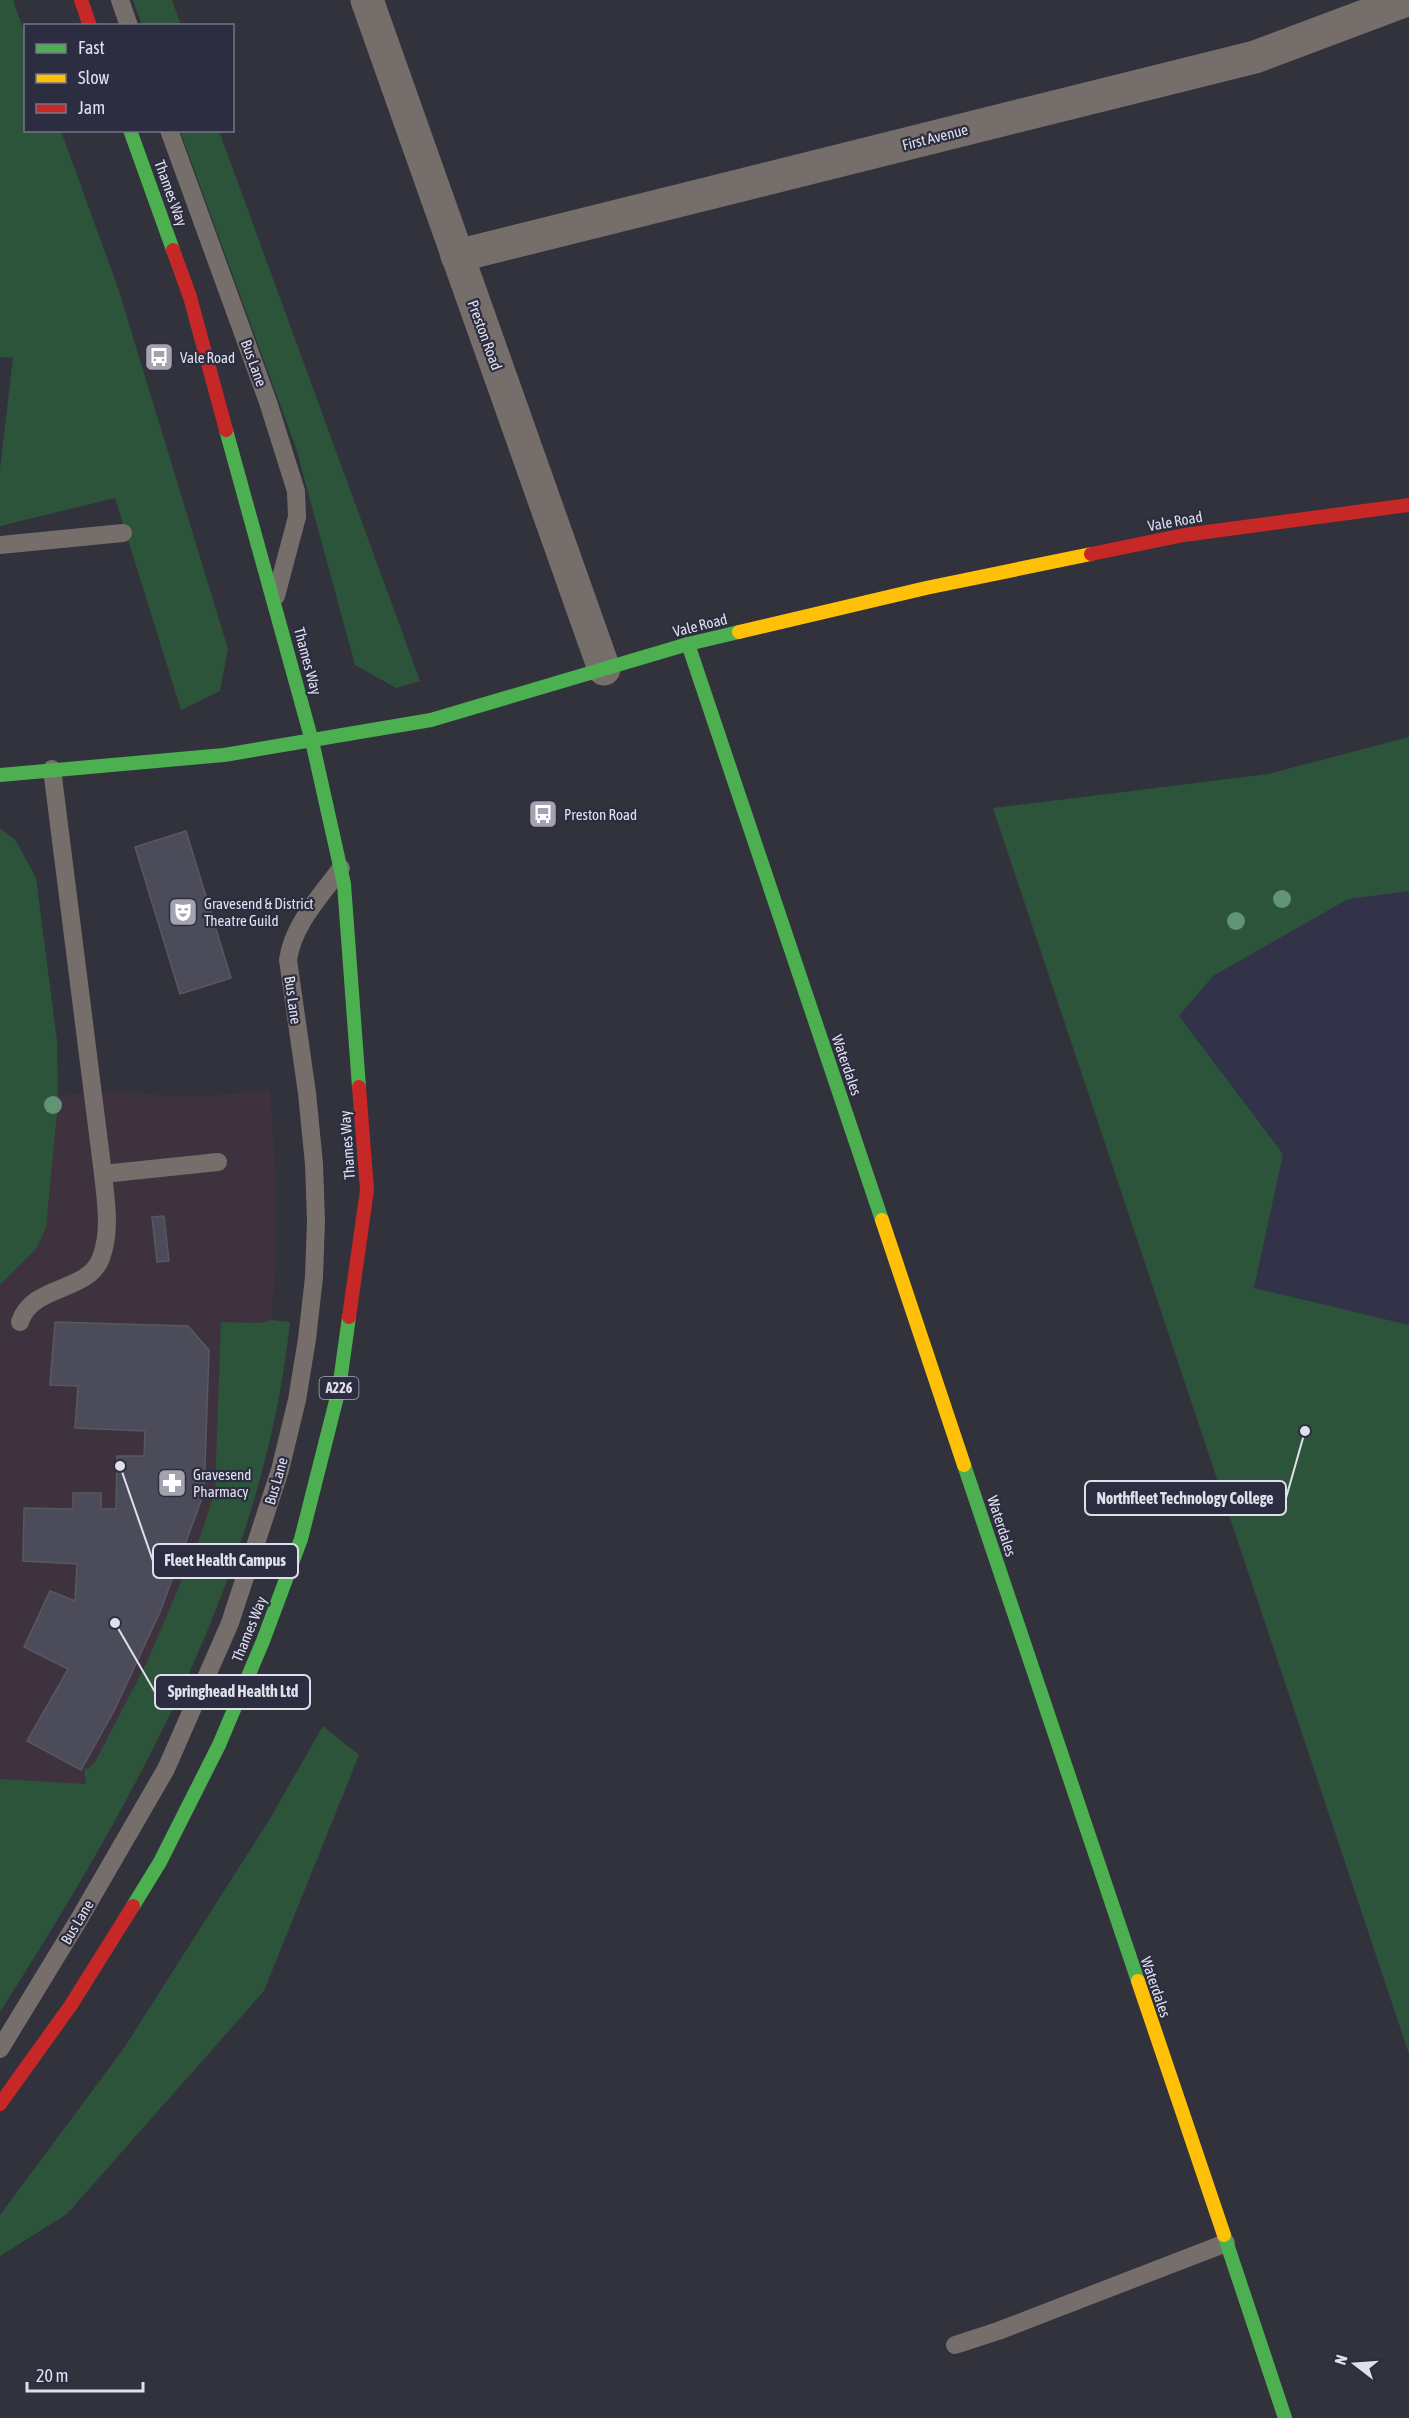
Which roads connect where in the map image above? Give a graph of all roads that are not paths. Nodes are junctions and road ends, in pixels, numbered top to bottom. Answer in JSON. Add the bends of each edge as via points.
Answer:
{"nodes":[{"id":1,"x":81,"y":0,"type":"edge"},
{"id":2,"x":120,"y":0,"type":"edge"},
{"id":3,"x":367,"y":0,"type":"edge"},
{"id":4,"x":1407,"y":0,"type":"edge"},
{"id":5,"x":89,"y":24,"type":"edge"},
{"id":6,"x":128,"y":24,"type":"edge"},
{"id":7,"x":131,"y":132,"type":"edge"},
{"id":8,"x":170,"y":132,"type":"edge"},
{"id":9,"x":457,"y":256,"type":"junction"},
{"id":10,"x":1409,"y":506,"type":"edge"},
{"id":11,"x":123,"y":533,"type":"dead end"},
{"id":12,"x":0,"y":545,"type":"edge"},
{"id":13,"x":275,"y":601,"type":"junction"},
{"id":14,"x":688,"y":644,"type":"junction"},
{"id":15,"x":604,"y":669,"type":"junction"},
{"id":16,"x":312,"y":741,"type":"junction"},
{"id":17,"x":52,"y":769,"type":"junction"},
{"id":18,"x":0,"y":775,"type":"edge"},
{"id":19,"x":341,"y":868,"type":"junction"},
{"id":20,"x":218,"y":1162,"type":"dead end"},
{"id":21,"x":103,"y":1174,"type":"junction"},
{"id":22,"x":20,"y":1322,"type":"dead end"},
{"id":23,"x":0,"y":2049,"type":"edge"},
{"id":24,"x":0,"y":2104,"type":"edge"},
{"id":25,"x":1226,"y":2243,"type":"junction"},
{"id":26,"x":955,"y":2345,"type":"dead end"},
{"id":27,"x":1284,"y":2418,"type":"edge"}],
"edges":[{"from":1,"to":5,"type":"street"},
{"from":2,"to":6,"type":"lane"},
{"from":3,"to":9,"type":"street","name":"Preston Road"},
{"from":4,"to":9,"type":"street","name":"First Avenue","via":[[1255,57]]},
{"from":7,"to":13,"type":"street","name":"Thames Way","number":"A226","via":[[190,297]]},
{"from":8,"to":13,"type":"lane","name":"Bus Lane","via":[[296,491],[297,517]]},
{"from":9,"to":15,"type":"street","name":"Preston Road"},
{"from":10,"to":14,"type":"street","name":"Vale Road","via":[[1184,535],[926,588]]},
{"from":11,"to":12,"type":"lane"},
{"from":13,"to":16,"type":"street","name":"Thames Way","number":"A226"},
{"from":14,"to":15,"type":"street","name":"Vale Road"},
{"from":14,"to":25,"type":"street","name":"Waterdales"},
{"from":15,"to":16,"type":"street","name":"Vale Road","via":[[431,720]]},
{"from":16,"to":17,"type":"street","name":"Vale Road","via":[[224,755]]},
{"from":16,"to":19,"type":"street","name":"Thames Way","number":"A226"},
{"from":17,"to":18,"type":"street","name":"Vale Road"},
{"from":17,"to":21,"type":"lane"},
{"from":19,"to":23,"type":"lane","name":"Bus Lane","via":[[298,928],[288,960],[307,1093],[316,1221],[307,1339],[280,1470],[230,1623],[166,1769]]},
{"from":19,"to":24,"type":"street","name":"Thames Way","number":"A226","via":[[367,1190],[339,1389],[301,1539],[219,1746],[160,1862],[71,2005]]},
{"from":20,"to":21,"type":"lane"},
{"from":21,"to":22,"type":"lane","via":[[108,1226],[101,1260],[80,1280],[42,1296]]},
{"from":25,"to":26,"type":"lane"},
{"from":25,"to":27,"type":"street","name":"Waterdales"}]}
